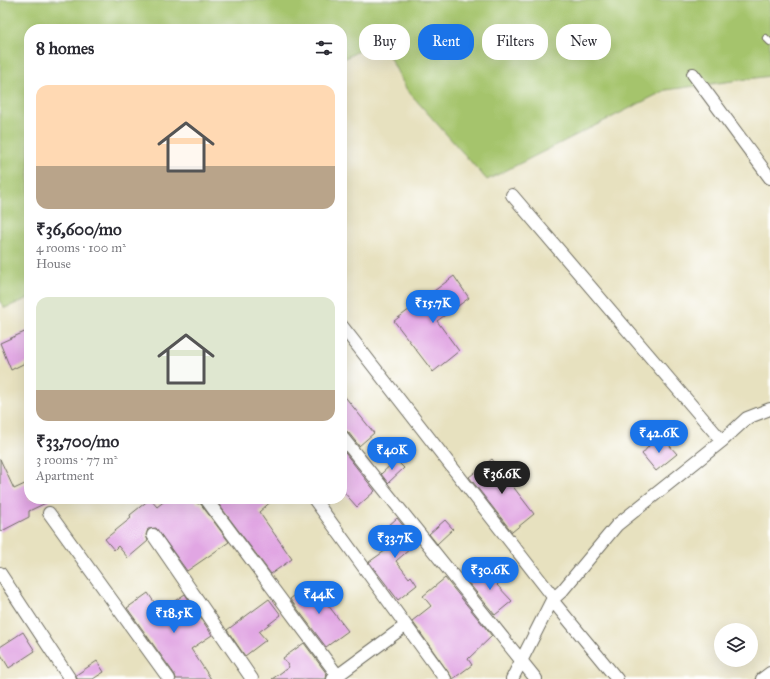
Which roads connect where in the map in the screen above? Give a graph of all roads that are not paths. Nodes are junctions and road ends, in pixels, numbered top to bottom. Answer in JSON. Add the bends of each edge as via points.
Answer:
{"nodes":[{"id":1,"x":693,"y":74,"type":"dead end"},
{"id":2,"x":770,"y":178,"type":"edge"},
{"id":3,"x":512,"y":195,"type":"dead end"},
{"id":4,"x":347,"y":332,"type":"edge"},
{"id":5,"x":770,"y":409,"type":"edge"},
{"id":6,"x":722,"y":441,"type":"junction"},
{"id":7,"x":347,"y":443,"type":"edge"},
{"id":8,"x":210,"y":504,"type":"edge"},
{"id":9,"x":318,"y":504,"type":"edge"},
{"id":10,"x":49,"y":513,"type":"dead end"},
{"id":11,"x":153,"y":535,"type":"dead end"},
{"id":12,"x":0,"y":573,"type":"edge"},
{"id":13,"x":553,"y":599,"type":"junction"},
{"id":14,"x":405,"y":626,"type":"junction"},
{"id":15,"x":522,"y":660,"type":"junction"},
{"id":16,"x":770,"y":673,"type":"edge"},
{"id":17,"x":335,"y":677,"type":"edge"},
{"id":18,"x":70,"y":679,"type":"edge"},
{"id":19,"x":169,"y":679,"type":"edge"},
{"id":20,"x":252,"y":679,"type":"edge"},
{"id":21,"x":445,"y":679,"type":"edge"},
{"id":22,"x":512,"y":679,"type":"edge"},
{"id":23,"x":536,"y":679,"type":"edge"},
{"id":24,"x":617,"y":679,"type":"edge"},
{"id":25,"x":762,"y":679,"type":"edge"}],
"edges":[{"from":1,"to":2,"type":"street"},
{"from":3,"to":6,"type":"street"},
{"from":4,"to":13,"type":"street"},
{"from":5,"to":6,"type":"street","via":[[747,418]]},
{"from":6,"to":13,"type":"street","via":[[617,525]]},
{"from":7,"to":15,"type":"street"},
{"from":8,"to":17,"type":"street"},
{"from":9,"to":14,"type":"street"},
{"from":10,"to":19,"type":"street"},
{"from":11,"to":20,"type":"street"},
{"from":12,"to":18,"type":"street"},
{"from":13,"to":15,"type":"street"},
{"from":13,"to":24,"type":"street"},
{"from":14,"to":17,"type":"street"},
{"from":14,"to":21,"type":"street"},
{"from":15,"to":22,"type":"street"},
{"from":15,"to":23,"type":"street"},
{"from":16,"to":25,"type":"street"}]}
